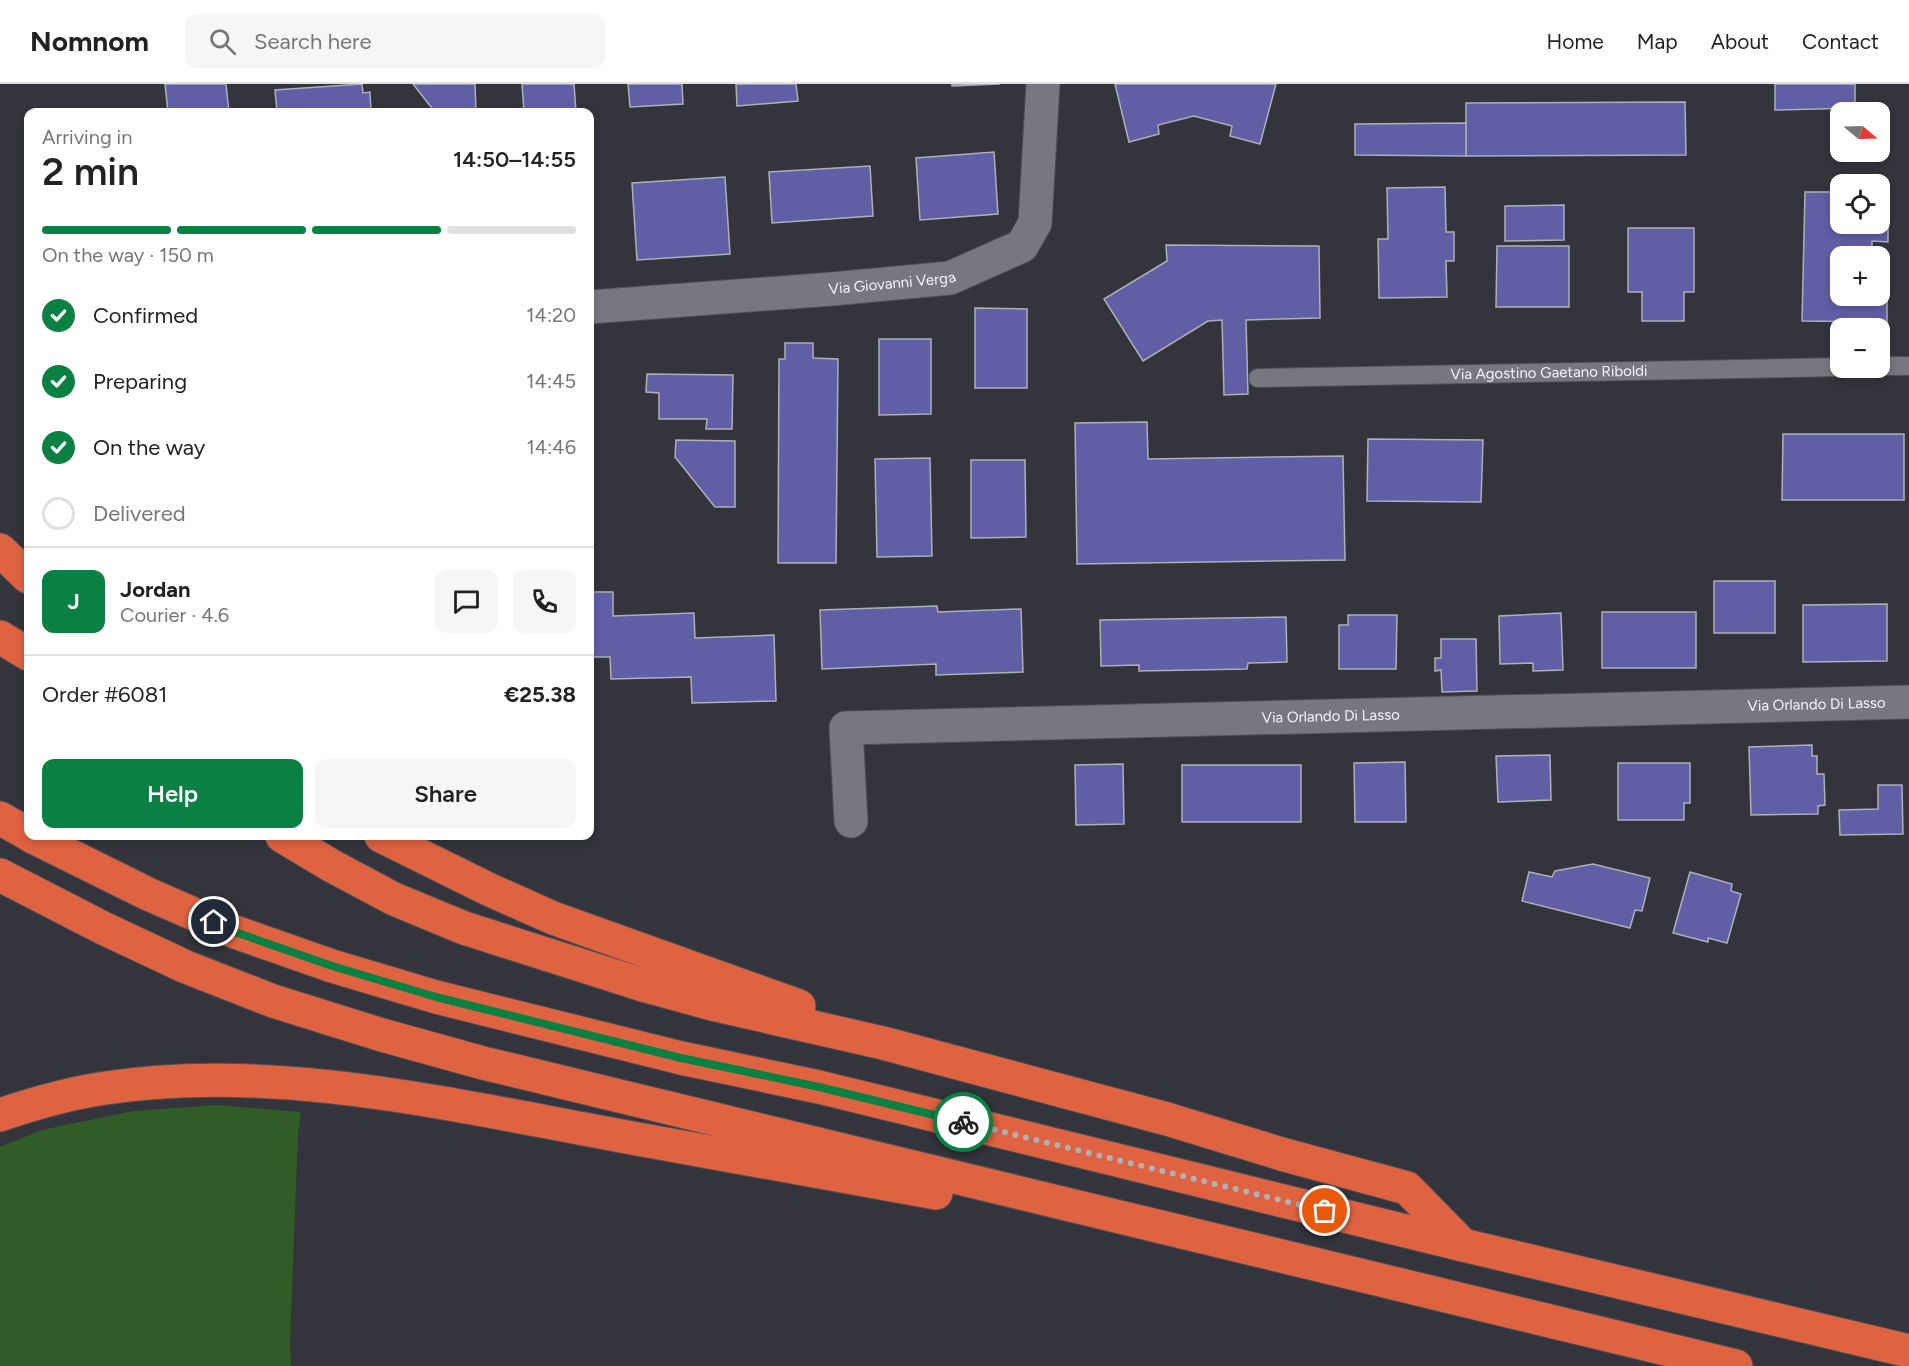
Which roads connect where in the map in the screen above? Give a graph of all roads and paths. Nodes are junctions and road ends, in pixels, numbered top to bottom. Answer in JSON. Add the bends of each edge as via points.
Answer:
{"nodes":[{"id":1,"x":1043,"y":84,"type":"edge"},
{"id":2,"x":594,"y":307,"type":"edge"},
{"id":3,"x":1890,"y":366,"type":"edge"},
{"id":4,"x":1909,"y":366,"type":"edge"},
{"id":5,"x":1830,"y":367,"type":"edge"},
{"id":6,"x":1258,"y":378,"type":"dead end"},
{"id":7,"x":0,"y":550,"type":"edge"},
{"id":8,"x":24,"y":573,"type":"edge"},
{"id":9,"x":0,"y":637,"type":"edge"},
{"id":10,"x":24,"y":652,"type":"edge"},
{"id":11,"x":1909,"y":702,"type":"edge"},
{"id":12,"x":0,"y":818,"type":"edge"},
{"id":13,"x":851,"y":821,"type":"dead end"},
{"id":14,"x":24,"y":832,"type":"edge"},
{"id":15,"x":40,"y":840,"type":"edge"},
{"id":16,"x":289,"y":840,"type":"edge"},
{"id":17,"x":389,"y":840,"type":"edge"},
{"id":18,"x":0,"y":875,"type":"edge"},
{"id":19,"x":883,"y":1043,"type":"junction"},
{"id":20,"x":0,"y":1115,"type":"edge"},
{"id":21,"x":1462,"y":1245,"type":"junction"},
{"id":22,"x":1283,"y":1256,"type":"junction"},
{"id":23,"x":1906,"y":1350,"type":"edge"},
{"id":24,"x":1736,"y":1366,"type":"edge"}],
"edges":[{"from":1,"to":2,"type":"street","name":"Via Giovanni Verga","via":[[1035,223],[1022,246],[950,278]]},
{"from":3,"to":4,"type":"lane"},
{"from":5,"to":6,"type":"lane","name":"Via Agostino Gaetano Riboldi"},
{"from":7,"to":8,"type":"highway"},
{"from":9,"to":10,"type":"highway"},
{"from":11,"to":13,"type":"street","name":"Via Orlando Di Lasso","via":[[846,728]]},
{"from":12,"to":14,"type":"highway"},
{"from":15,"to":21,"type":"highway","via":[[235,932],[436,997]]},
{"from":16,"to":19,"type":"highway","via":[[394,899],[464,928],[716,1005]]},
{"from":17,"to":19,"type":"highway","via":[[553,918],[792,1003]]},
{"from":18,"to":22,"type":"highway","via":[[186,967],[273,1001],[382,1035]]},
{"from":19,"to":21,"type":"highway","via":[[1407,1188]]},
{"from":20,"to":22,"type":"highway","via":[[42,1101],[106,1088],[173,1082],[242,1081],[338,1089],[414,1098]]},
{"from":21,"to":23,"type":"highway"},
{"from":22,"to":24,"type":"highway"}]}
